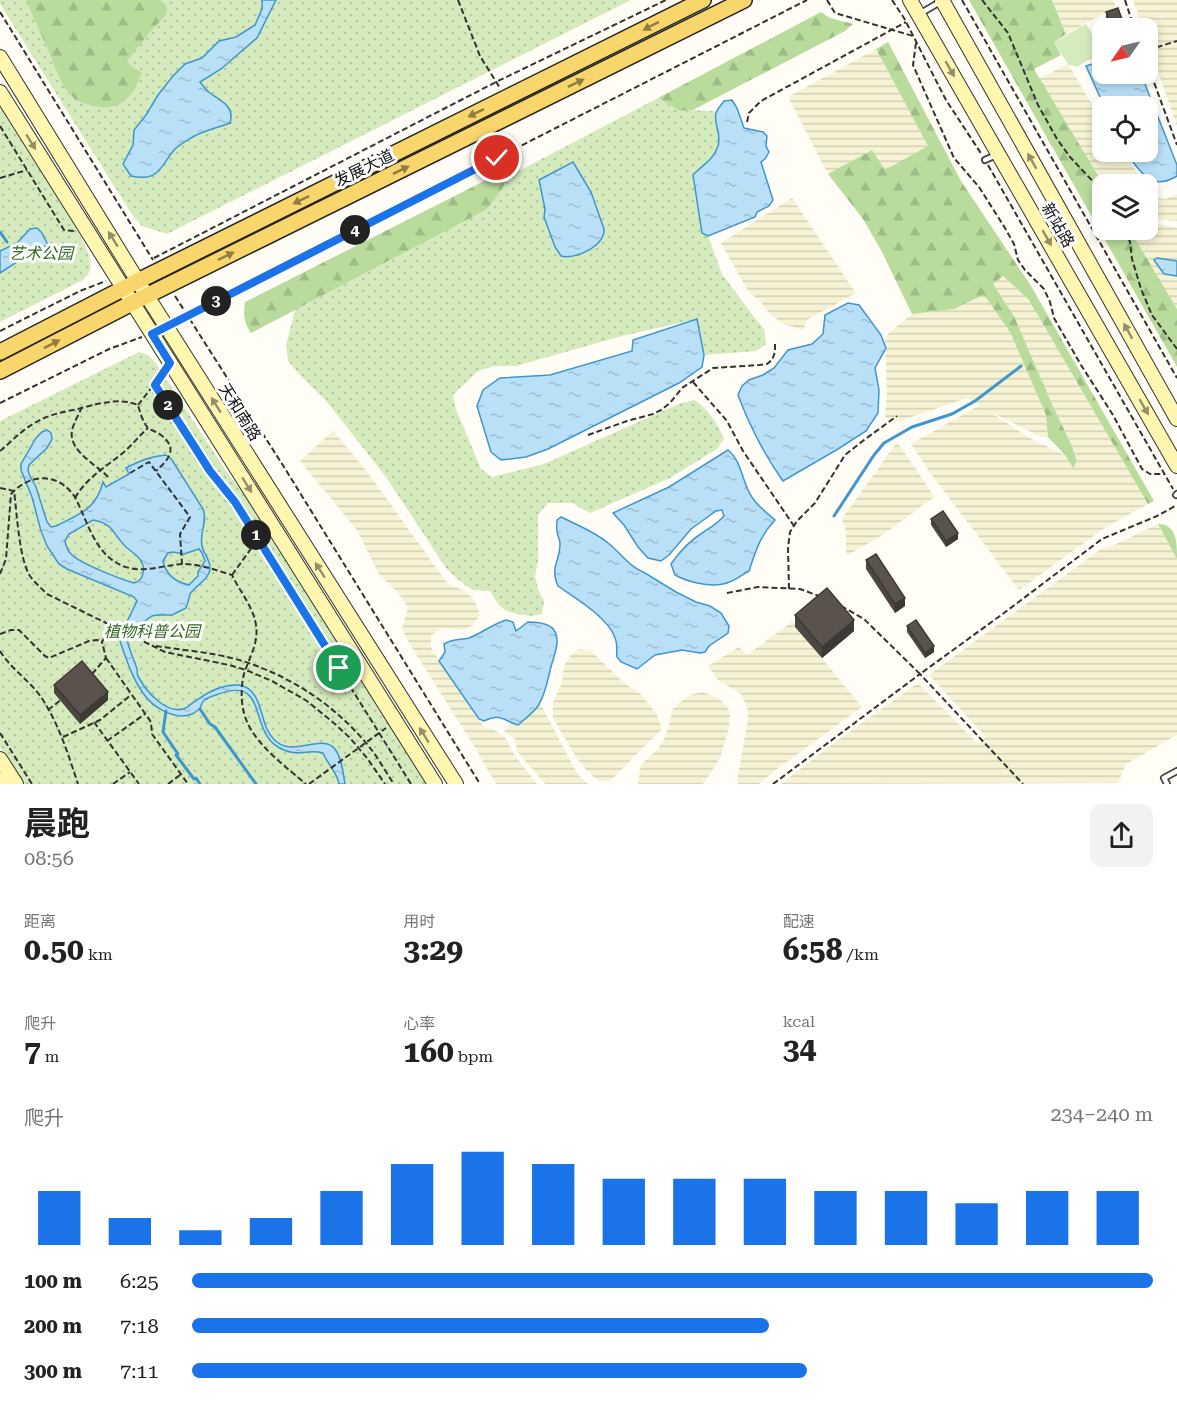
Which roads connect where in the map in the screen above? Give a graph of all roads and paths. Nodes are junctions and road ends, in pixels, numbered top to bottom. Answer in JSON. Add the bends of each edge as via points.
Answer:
{"nodes":[{"id":1,"x":458,"y":0,"type":"edge"},
{"id":2,"x":666,"y":0,"type":"edge"},
{"id":3,"x":703,"y":0,"type":"edge"},
{"id":4,"x":744,"y":0,"type":"edge"},
{"id":5,"x":807,"y":0,"type":"edge"},
{"id":6,"x":827,"y":0,"type":"edge"},
{"id":7,"x":892,"y":0,"type":"edge"},
{"id":8,"x":904,"y":0,"type":"edge"},
{"id":9,"x":910,"y":0,"type":"edge"},
{"id":10,"x":943,"y":0,"type":"edge"},
{"id":11,"x":962,"y":0,"type":"edge"},
{"id":12,"x":982,"y":0,"type":"edge"},
{"id":13,"x":1125,"y":0,"type":"edge"},
{"id":14,"x":0,"y":12,"type":"edge"},
{"id":15,"x":919,"y":15,"type":"junction"},
{"id":16,"x":1131,"y":18,"type":"edge"},
{"id":17,"x":906,"y":22,"type":"junction"},
{"id":18,"x":892,"y":30,"type":"junction"},
{"id":19,"x":912,"y":36,"type":"junction"},
{"id":20,"x":1177,"y":40,"type":"edge"},
{"id":21,"x":934,"y":41,"type":"junction"},
{"id":22,"x":916,"y":43,"type":"junction"},
{"id":23,"x":1158,"y":47,"type":"edge"},
{"id":24,"x":0,"y":57,"type":"edge"},
{"id":25,"x":496,"y":82,"type":"junction"},
{"id":26,"x":1155,"y":84,"type":"edge"},
{"id":27,"x":0,"y":92,"type":"edge"},
{"id":28,"x":506,"y":99,"type":"junction"},
{"id":29,"x":747,"y":122,"type":"dead end"},
{"id":30,"x":0,"y":126,"type":"edge"},
{"id":31,"x":1177,"y":145,"type":"edge"},
{"id":32,"x":998,"y":153,"type":"junction"},
{"id":33,"x":985,"y":160,"type":"junction"},
{"id":34,"x":27,"y":171,"type":"junction"},
{"id":35,"x":0,"y":178,"type":"edge"},
{"id":36,"x":1092,"y":180,"type":"edge"},
{"id":37,"x":88,"y":232,"type":"junction"},
{"id":38,"x":1129,"y":240,"type":"edge"},
{"id":39,"x":155,"y":265,"type":"junction"},
{"id":40,"x":138,"y":281,"type":"junction"},
{"id":41,"x":119,"y":283,"type":"junction"},
{"id":42,"x":168,"y":285,"type":"junction"},
{"id":43,"x":147,"y":296,"type":"junction"},
{"id":44,"x":132,"y":303,"type":"junction"},
{"id":45,"x":187,"y":316,"type":"junction"},
{"id":46,"x":166,"y":326,"type":"junction"},
{"id":47,"x":0,"y":331,"type":"edge"},
{"id":48,"x":152,"y":334,"type":"junction"},
{"id":49,"x":775,"y":343,"type":"dead end"},
{"id":50,"x":1177,"y":349,"type":"edge"},
{"id":51,"x":0,"y":352,"type":"edge"},
{"id":52,"x":170,"y":363,"type":"junction"},
{"id":53,"x":0,"y":371,"type":"edge"},
{"id":54,"x":1177,"y":378,"type":"edge"},
{"id":55,"x":693,"y":382,"type":"junction"},
{"id":56,"x":155,"y":385,"type":"junction"},
{"id":57,"x":0,"y":403,"type":"edge"},
{"id":58,"x":138,"y":405,"type":"junction"},
{"id":59,"x":82,"y":407,"type":"junction"},
{"id":60,"x":897,"y":416,"type":"dead end"},
{"id":61,"x":1177,"y":418,"type":"edge"},
{"id":62,"x":148,"y":428,"type":"junction"},
{"id":63,"x":588,"y":435,"type":"dead end"},
{"id":64,"x":0,"y":451,"type":"edge"},
{"id":65,"x":1177,"y":466,"type":"edge"},
{"id":66,"x":100,"y":470,"type":"junction"},
{"id":67,"x":156,"y":471,"type":"junction"},
{"id":68,"x":130,"y":473,"type":"dead end"},
{"id":69,"x":1164,"y":474,"type":"junction"},
{"id":70,"x":109,"y":478,"type":"dead end"},
{"id":71,"x":0,"y":488,"type":"edge"},
{"id":72,"x":14,"y":491,"type":"junction"},
{"id":73,"x":1177,"y":494,"type":"edge"},
{"id":74,"x":75,"y":498,"type":"junction"},
{"id":75,"x":1177,"y":505,"type":"edge"},
{"id":76,"x":794,"y":526,"type":"junction"},
{"id":77,"x":258,"y":539,"type":"junction"},
{"id":78,"x":182,"y":564,"type":"junction"},
{"id":79,"x":0,"y":574,"type":"edge"},
{"id":80,"x":232,"y":575,"type":"junction"},
{"id":81,"x":789,"y":589,"type":"junction"},
{"id":82,"x":727,"y":593,"type":"dead end"},
{"id":83,"x":826,"y":599,"type":"edge"},
{"id":84,"x":836,"y":602,"type":"edge"},
{"id":85,"x":111,"y":626,"type":"junction"},
{"id":86,"x":0,"y":634,"type":"edge"},
{"id":87,"x":102,"y":642,"type":"junction"},
{"id":88,"x":153,"y":645,"type":"junction"},
{"id":89,"x":0,"y":651,"type":"edge"},
{"id":90,"x":106,"y":658,"type":"junction"},
{"id":91,"x":248,"y":663,"type":"junction"},
{"id":92,"x":246,"y":670,"type":"junction"},
{"id":93,"x":920,"y":674,"type":"junction"},
{"id":94,"x":92,"y":675,"type":"edge"},
{"id":95,"x":131,"y":695,"type":"junction"},
{"id":96,"x":66,"y":696,"type":"edge"},
{"id":97,"x":48,"y":710,"type":"junction"},
{"id":98,"x":145,"y":714,"type":"junction"},
{"id":99,"x":396,"y":721,"type":"junction"},
{"id":100,"x":94,"y":722,"type":"junction"},
{"id":101,"x":0,"y":733,"type":"edge"},
{"id":102,"x":379,"y":733,"type":"junction"},
{"id":103,"x":63,"y":737,"type":"junction"},
{"id":104,"x":107,"y":741,"type":"junction"},
{"id":105,"x":366,"y":743,"type":"junction"},
{"id":106,"x":359,"y":748,"type":"junction"},
{"id":107,"x":0,"y":759,"type":"edge"},
{"id":108,"x":1177,"y":771,"type":"edge"},
{"id":109,"x":130,"y":772,"type":"junction"},
{"id":110,"x":181,"y":775,"type":"junction"},
{"id":111,"x":0,"y":780,"type":"edge"},
{"id":112,"x":3,"y":784,"type":"edge"},
{"id":113,"x":16,"y":784,"type":"edge"},
{"id":114,"x":32,"y":784,"type":"edge"},
{"id":115,"x":78,"y":784,"type":"edge"},
{"id":116,"x":113,"y":784,"type":"edge"},
{"id":117,"x":140,"y":784,"type":"edge"},
{"id":118,"x":168,"y":784,"type":"edge"},
{"id":119,"x":188,"y":784,"type":"edge"},
{"id":120,"x":308,"y":784,"type":"edge"},
{"id":121,"x":386,"y":784,"type":"edge"},
{"id":122,"x":394,"y":784,"type":"edge"},
{"id":123,"x":411,"y":784,"type":"edge"},
{"id":124,"x":435,"y":784,"type":"edge"},
{"id":125,"x":456,"y":784,"type":"edge"},
{"id":126,"x":480,"y":784,"type":"edge"},
{"id":127,"x":773,"y":784,"type":"edge"},
{"id":128,"x":1023,"y":784,"type":"edge"},
{"id":129,"x":1167,"y":784,"type":"edge"}],
"edges":[{"from":1,"to":25,"type":"path","via":[[480,56]]},
{"from":2,"to":25,"type":"path"},
{"from":3,"to":28,"type":"main road","name":"发展大道","one_way":true},
{"from":42,"to":4,"type":"main road","name":"发展大道","one_way":true},
{"from":5,"to":45,"type":"path"},
{"from":6,"to":18,"type":"path","via":[[835,13]]},
{"from":7,"to":17,"type":"path"},
{"from":8,"to":21,"type":"street"},
{"from":9,"to":15,"type":"street","name":"新站路"},
{"from":10,"to":15,"type":"lane"},
{"from":61,"to":10,"type":"street","name":"新站路","one_way":true},
{"from":11,"to":54,"type":"path"},
{"from":12,"to":36,"type":"path","via":[[1008,33],[1057,139]]},
{"from":13,"to":16,"type":"path"},
{"from":14,"to":39,"type":"path"},
{"from":15,"to":21,"type":"street","name":"新站路"},
{"from":17,"to":18,"type":"path"},
{"from":17,"to":19,"type":"path"},
{"from":18,"to":19,"type":"path"},
{"from":18,"to":29,"type":"path","via":[[761,101],[749,112]]},
{"from":19,"to":22,"type":"path"},
{"from":20,"to":23,"type":"path"},
{"from":21,"to":32,"type":"street","name":"新站路","one_way":true},
{"from":22,"to":33,"type":"path","via":[[946,100]]},
{"from":22,"to":69,"type":"path","via":[[913,65],[954,158],[1005,228],[1018,260],[1044,289],[1059,328],[1142,469],[1150,474]]},
{"from":40,"to":24,"type":"street","name":"天和南路","one_way":true},
{"from":25,"to":28,"type":"path"},
{"from":25,"to":39,"type":"path"},
{"from":26,"to":31,"type":"path"},
{"from":27,"to":37,"type":"street","name":"天和南路","one_way":true},
{"from":28,"to":39,"type":"main road","name":"发展大道","one_way":true},
{"from":30,"to":34,"type":"path"},
{"from":32,"to":33,"type":"lane"},
{"from":32,"to":65,"type":"street","name":"新站路","one_way":true},
{"from":33,"to":69,"type":"path"},
{"from":34,"to":35,"type":"path"},
{"from":34,"to":37,"type":"path","via":[[64,230]]},
{"from":37,"to":41,"type":"street","name":"天和南路"},
{"from":38,"to":50,"type":"path","via":[[1152,315]]},
{"from":39,"to":40,"type":"main road","name":"发展大道"},
{"from":40,"to":41,"type":"main road","name":"发展大道"},
{"from":40,"to":43,"type":"street","name":"天和南路"},
{"from":41,"to":44,"type":"street","name":"天和南路"},
{"from":41,"to":47,"type":"path","via":[[80,291]]},
{"from":41,"to":51,"type":"main road","name":"发展大道"},
{"from":42,"to":43,"type":"main road","name":"发展大道"},
{"from":42,"to":45,"type":"path"},
{"from":43,"to":44,"type":"main road","name":"发展大道"},
{"from":43,"to":46,"type":"street","name":"天和南路"},
{"from":44,"to":48,"type":"street","name":"天和南路"},
{"from":53,"to":44,"type":"main road","name":"发展大道","one_way":true},
{"from":45,"to":46,"type":"path"},
{"from":45,"to":126,"type":"path"},
{"from":125,"to":46,"type":"street","name":"天和南路","one_way":true},
{"from":48,"to":52,"type":"street","name":"天和南路"},
{"from":48,"to":57,"type":"path","via":[[109,349]]},
{"from":49,"to":55,"type":"path","via":[[772,360],[767,364],[713,368]]},
{"from":52,"to":56,"type":"path"},
{"from":52,"to":99,"type":"street","name":"天和南路","one_way":true},
{"from":55,"to":63,"type":"path","via":[[661,410]]},
{"from":55,"to":76,"type":"path","via":[[728,421],[743,451]]},
{"from":56,"to":58,"type":"path"},
{"from":56,"to":77,"type":"path"},
{"from":58,"to":59,"type":"path","via":[[105,402]]},
{"from":58,"to":62,"type":"path"},
{"from":59,"to":64,"type":"path","via":[[61,411],[33,424]]},
{"from":59,"to":66,"type":"path","via":[[72,436],[85,459]]},
{"from":60,"to":76,"type":"path","via":[[845,455],[815,502]]},
{"from":62,"to":66,"type":"path"},
{"from":62,"to":67,"type":"path","via":[[163,436],[171,449],[168,460]]},
{"from":66,"to":70,"type":"path"},
{"from":66,"to":74,"type":"path"},
{"from":67,"to":68,"type":"path","via":[[149,462]]},
{"from":67,"to":78,"type":"path","via":[[190,517],[180,534]]},
{"from":69,"to":73,"type":"path"},
{"from":71,"to":72,"type":"path"},
{"from":72,"to":74,"type":"path","via":[[37,477],[48,478],[62,484]]},
{"from":72,"to":79,"type":"path","via":[[6,559]]},
{"from":72,"to":85,"type":"path","via":[[23,560],[29,574],[47,594]]},
{"from":74,"to":78,"type":"path","via":[[92,537],[103,552],[123,566],[144,570]]},
{"from":75,"to":93,"type":"path","via":[[1102,539]]},
{"from":76,"to":81,"type":"path","via":[[788,548]]},
{"from":77,"to":80,"type":"path"},
{"from":77,"to":102,"type":"path"},
{"from":78,"to":80,"type":"path","via":[[202,565]]},
{"from":80,"to":91,"type":"path","via":[[256,625],[257,639]]},
{"from":81,"to":82,"type":"path","via":[[758,587]]},
{"from":81,"to":83,"type":"path"},
{"from":84,"to":93,"type":"path","via":[[864,619]]},
{"from":85,"to":87,"type":"path"},
{"from":85,"to":88,"type":"path"},
{"from":86,"to":87,"type":"path","via":[[19,630],[49,658],[89,641]]},
{"from":87,"to":90,"type":"path"},
{"from":88,"to":91,"type":"path"},
{"from":88,"to":92,"type":"path","via":[[165,652]]},
{"from":89,"to":97,"type":"path","via":[[30,683]]},
{"from":90,"to":94,"type":"path"},
{"from":90,"to":95,"type":"path"},
{"from":91,"to":92,"type":"path"},
{"from":91,"to":105,"type":"path","via":[[294,683],[328,705]]},
{"from":92,"to":106,"type":"path","via":[[307,701]]},
{"from":92,"to":120,"type":"path","via":[[241,699],[247,723],[259,741]]},
{"from":93,"to":127,"type":"path"},
{"from":93,"to":128,"type":"path"},
{"from":95,"to":98,"type":"path"},
{"from":95,"to":100,"type":"path"},
{"from":96,"to":97,"type":"path"},
{"from":97,"to":103,"type":"path"},
{"from":98,"to":104,"type":"path"},
{"from":98,"to":110,"type":"path","via":[[151,722],[152,734]]},
{"from":99,"to":102,"type":"path"},
{"from":99,"to":124,"type":"street","name":"天和南路"},
{"from":100,"to":103,"type":"path"},
{"from":100,"to":104,"type":"path"},
{"from":101,"to":114,"type":"path"},
{"from":102,"to":105,"type":"path"},
{"from":102,"to":123,"type":"path"},
{"from":103,"to":115,"type":"path"},
{"from":104,"to":109,"type":"path"},
{"from":105,"to":106,"type":"path"},
{"from":105,"to":122,"type":"path"},
{"from":106,"to":120,"type":"path"},
{"from":106,"to":121,"type":"path"},
{"from":107,"to":113,"type":"street"},
{"from":108,"to":129,"type":"lane","via":[[1164,778]]},
{"from":109,"to":116,"type":"path"},
{"from":109,"to":117,"type":"path"},
{"from":110,"to":118,"type":"path"},
{"from":110,"to":119,"type":"path"},
{"from":111,"to":112,"type":"street"}]}
